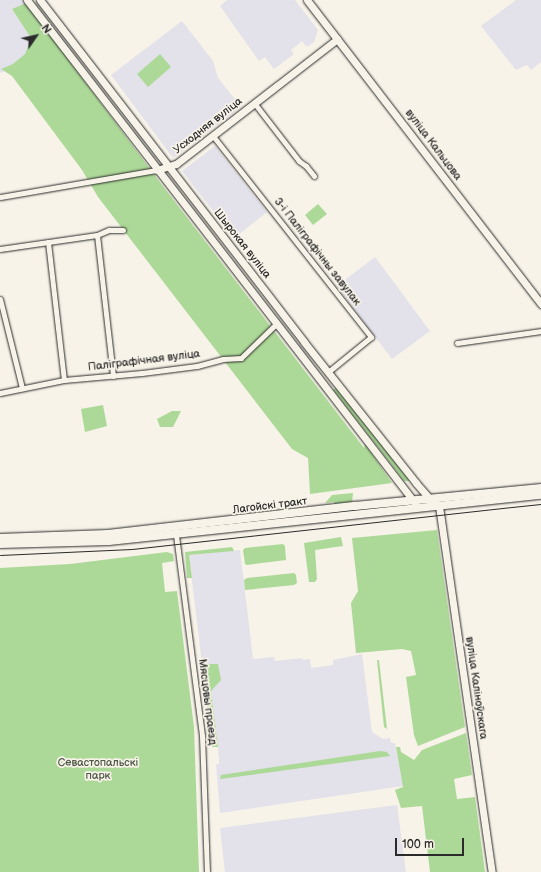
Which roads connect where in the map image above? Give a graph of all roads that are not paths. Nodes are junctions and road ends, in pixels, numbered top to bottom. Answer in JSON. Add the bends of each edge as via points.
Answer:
{"nodes":[{"id":1,"x":27,"y":0,"type":"edge"},
{"id":2,"x":40,"y":0,"type":"edge"},
{"id":3,"x":307,"y":0,"type":"edge"},
{"id":4,"x":337,"y":39,"type":"junction"},
{"id":5,"x":255,"y":104,"type":"junction"},
{"id":6,"x":213,"y":136,"type":"junction"},
{"id":7,"x":169,"y":167,"type":"junction"},
{"id":8,"x":157,"y":170,"type":"junction"},
{"id":9,"x":314,"y":176,"type":"dead end"},
{"id":10,"x":0,"y":197,"type":"edge"},
{"id":11,"x":123,"y":230,"type":"dead end"},
{"id":12,"x":97,"y":235,"type":"junction"},
{"id":13,"x":48,"y":242,"type":"junction"},
{"id":14,"x":0,"y":249,"type":"edge"},
{"id":15,"x":0,"y":299,"type":"edge"},
{"id":16,"x":541,"y":304,"type":"edge"},
{"id":17,"x":276,"y":324,"type":"junction"},
{"id":18,"x":541,"y":331,"type":"edge"},
{"id":19,"x":457,"y":343,"type":"dead end"},
{"id":20,"x":328,"y":372,"type":"junction"},
{"id":21,"x":113,"y":376,"type":"junction"},
{"id":22,"x":64,"y":380,"type":"junction"},
{"id":23,"x":335,"y":380,"type":"junction"},
{"id":24,"x":325,"y":387,"type":"junction"},
{"id":25,"x":22,"y":388,"type":"junction"},
{"id":26,"x":0,"y":393,"type":"edge"},
{"id":27,"x":541,"y":488,"type":"edge"},
{"id":28,"x":541,"y":495,"type":"edge"},
{"id":29,"x":408,"y":499,"type":"junction"},
{"id":30,"x":430,"y":499,"type":"junction"},
{"id":31,"x":440,"y":506,"type":"junction"},
{"id":32,"x":419,"y":508,"type":"junction"},
{"id":33,"x":176,"y":531,"type":"junction"},
{"id":34,"x":0,"y":538,"type":"edge"},
{"id":35,"x":0,"y":544,"type":"edge"},
{"id":36,"x":207,"y":872,"type":"edge"},
{"id":37,"x":492,"y":872,"type":"edge"}],
"edges":[{"from":1,"to":8,"type":"main road","name":"Шырокая вуліца"},
{"from":2,"to":7,"type":"main road","name":"Шырокая вуліца"},
{"from":3,"to":4,"type":"main road","name":"вуліца Кальцова"},
{"from":4,"to":5,"type":"main road","name":"Усходняя вуліца"},
{"from":4,"to":16,"type":"main road","name":"вуліца Кальцова"},
{"from":5,"to":6,"type":"main road","name":"Усходняя вуліца"},
{"from":5,"to":9,"type":"street"},
{"from":6,"to":7,"type":"main road","name":"Усходняя вуліца"},
{"from":6,"to":20,"type":"street","name":"3-і Паліграфічны завулак","via":[[371,337]]},
{"from":7,"to":8,"type":"main road","name":"Усходняя вуліца"},
{"from":7,"to":20,"type":"main road","name":"Шырокая вуліца"},
{"from":8,"to":10,"type":"street","name":"Усходняя вуліца"},
{"from":8,"to":17,"type":"main road","name":"Шырокая вуліца"},
{"from":11,"to":12,"type":"street","via":[[109,230]]},
{"from":12,"to":13,"type":"street"},
{"from":12,"to":21,"type":"street"},
{"from":13,"to":14,"type":"street"},
{"from":13,"to":22,"type":"street"},
{"from":15,"to":25,"type":"street"},
{"from":17,"to":21,"type":"street","name":"Паліграфічная вуліца","via":[[241,358]]},
{"from":17,"to":24,"type":"main road","name":"Шырокая вуліца"},
{"from":18,"to":19,"type":"street"},
{"from":20,"to":23,"type":"main road","name":"Шырокая вуліца"},
{"from":21,"to":22,"type":"street","name":"Паліграфічная вуліца"},
{"from":22,"to":25,"type":"street","name":"Паліграфічная вуліца"},
{"from":23,"to":24,"type":"main road"},
{"from":23,"to":30,"type":"main road","name":"Шырокая вуліца"},
{"from":24,"to":29,"type":"main road","name":"Шырокая вуліца"},
{"from":25,"to":26,"type":"street","name":"Паліграфічная вуліца"},
{"from":27,"to":30,"type":"main road","name":"Лагойскі тракт"},
{"from":28,"to":31,"type":"main road","name":"Лагойскі тракт"},
{"from":29,"to":30,"type":"main road","name":"Лагойскі тракт"},
{"from":29,"to":32,"type":"main road","name":"Шырокая вуліца"},
{"from":29,"to":33,"type":"main road","name":"Лагойскі тракт"},
{"from":30,"to":31,"type":"main road","name":"Шырокая вуліца"},
{"from":31,"to":32,"type":"main road","name":"Лагойскі тракт"},
{"from":31,"to":37,"type":"main road","name":"вуліца Каліноўскага"},
{"from":32,"to":33,"type":"main road","name":"Лагойскі тракт"},
{"from":33,"to":34,"type":"main road","name":"Лагойскі тракт"},
{"from":33,"to":35,"type":"main road","name":"Лагойскі тракт","via":[[109,541]]},
{"from":33,"to":36,"type":"street","name":"Мясцовы праезд","via":[[202,736]]}]}
